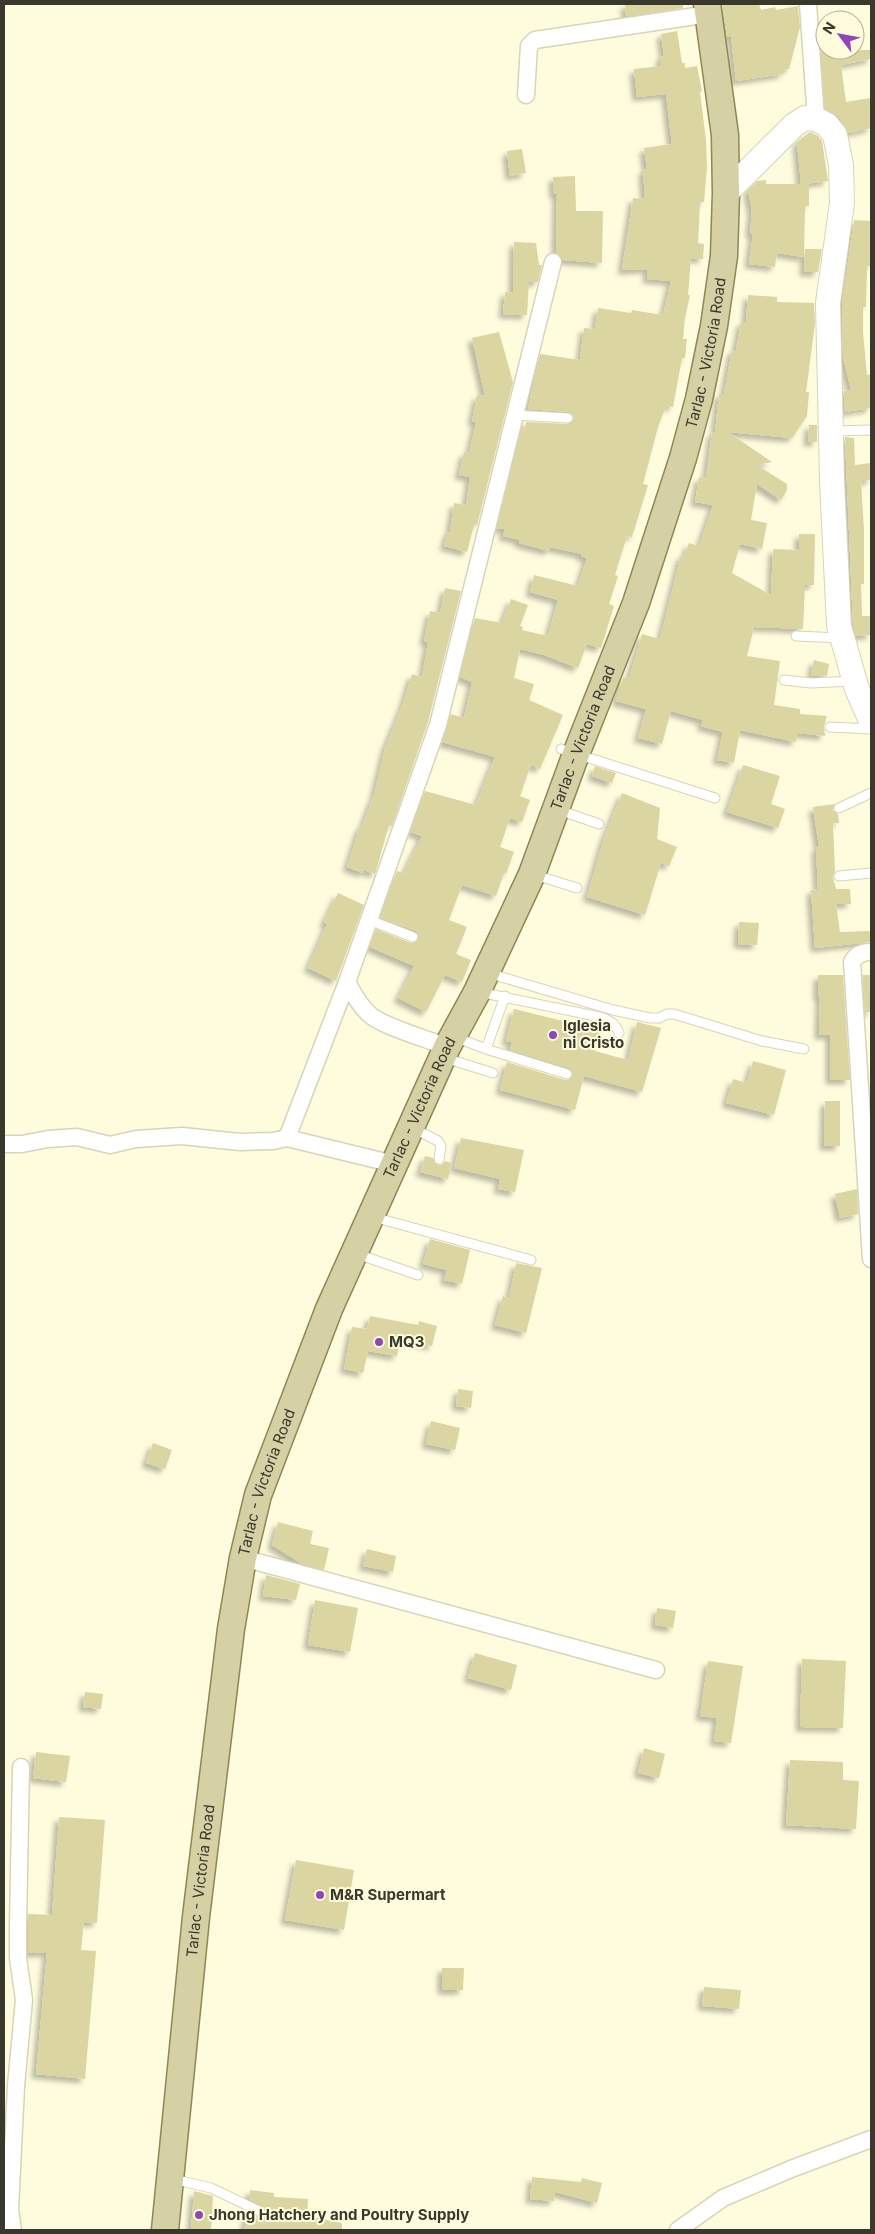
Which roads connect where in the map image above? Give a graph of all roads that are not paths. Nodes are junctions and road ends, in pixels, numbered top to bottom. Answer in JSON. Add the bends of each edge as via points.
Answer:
{"nodes":[{"id":1,"x":808,"y":4,"type":"edge"},
{"id":2,"x":708,"y":9,"type":"edge"},
{"id":3,"x":526,"y":95,"type":"dead end"},
{"id":4,"x":816,"y":119,"type":"junction"},
{"id":5,"x":726,"y":193,"type":"junction"},
{"id":6,"x":552,"y":262,"type":"dead end"},
{"id":7,"x":515,"y":415,"type":"junction"},
{"id":8,"x":568,"y":418,"type":"dead end"},
{"id":9,"x":871,"y":430,"type":"edge"},
{"id":10,"x":831,"y":431,"type":"junction"},
{"id":11,"x":796,"y":636,"type":"dead end"},
{"id":12,"x":841,"y":638,"type":"junction"},
{"id":13,"x":784,"y":680,"type":"dead end"},
{"id":14,"x":855,"y":681,"type":"junction"},
{"id":15,"x":871,"y":721,"type":"edge"},
{"id":16,"x":830,"y":727,"type":"dead end"},
{"id":17,"x":871,"y":729,"type":"edge"},
{"id":18,"x":568,"y":752,"type":"junction"},
{"id":19,"x":871,"y":793,"type":"edge"},
{"id":20,"x":715,"y":798,"type":"dead end"},
{"id":21,"x":839,"y":808,"type":"dead end"},
{"id":22,"x":556,"y":809,"type":"junction"},
{"id":23,"x":599,"y":824,"type":"dead end"},
{"id":24,"x":871,"y":873,"type":"edge"},
{"id":25,"x":532,"y":874,"type":"junction"},
{"id":26,"x":839,"y":876,"type":"dead end"},
{"id":27,"x":578,"y":888,"type":"dead end"},
{"id":28,"x":369,"y":920,"type":"junction"},
{"id":29,"x":413,"y":937,"type":"dead end"},
{"id":30,"x":871,"y":952,"type":"edge"},
{"id":31,"x":347,"y":982,"type":"junction"},
{"id":32,"x":481,"y":982,"type":"junction"},
{"id":33,"x":505,"y":996,"type":"junction"},
{"id":34,"x":619,"y":1034,"type":"dead end"},
{"id":35,"x":448,"y":1047,"type":"junction"},
{"id":36,"x":486,"y":1049,"type":"junction"},
{"id":37,"x":804,"y":1049,"type":"dead end"},
{"id":38,"x":493,"y":1073,"type":"dead end"},
{"id":39,"x":567,"y":1074,"type":"dead end"},
{"id":40,"x":411,"y":1127,"type":"junction"},
{"id":41,"x":287,"y":1138,"type":"junction"},
{"id":42,"x":4,"y":1144,"type":"edge"},
{"id":43,"x":439,"y":1159,"type":"dead end"},
{"id":44,"x":394,"y":1164,"type":"junction"},
{"id":45,"x":371,"y":1216,"type":"junction"},
{"id":46,"x":354,"y":1253,"type":"junction"},
{"id":47,"x":871,"y":1258,"type":"edge"},
{"id":48,"x":530,"y":1260,"type":"dead end"},
{"id":49,"x":418,"y":1275,"type":"dead end"},
{"id":50,"x":243,"y":1558,"type":"junction"},
{"id":51,"x":656,"y":1670,"type":"dead end"},
{"id":52,"x":21,"y":1767,"type":"dead end"},
{"id":53,"x":871,"y":2139,"type":"edge"},
{"id":54,"x":170,"y":2179,"type":"junction"},
{"id":55,"x":259,"y":2210,"type":"dead end"},
{"id":56,"x":13,"y":2230,"type":"edge"},
{"id":57,"x":166,"y":2230,"type":"edge"},
{"id":58,"x":678,"y":2230,"type":"edge"}],
"edges":[{"from":1,"to":4,"type":"street"},
{"from":2,"to":3,"type":"street","via":[[535,40],[528,46]]},
{"from":2,"to":5,"type":"main road","name":"Tarlac - Victoria Road","via":[[725,136]]},
{"from":4,"to":5,"type":"street","via":[[805,118],[794,125]]},
{"from":4,"to":10,"type":"street","via":[[835,135],[841,165],[842,203],[828,303]]},
{"from":5,"to":18,"type":"main road","name":"Tarlac - Victoria Road","via":[[724,256],[714,326],[683,458],[636,603]]},
{"from":6,"to":7,"type":"street"},
{"from":7,"to":8,"type":"lane"},
{"from":7,"to":28,"type":"street","via":[[438,725]]},
{"from":9,"to":10,"type":"lane"},
{"from":10,"to":12,"type":"street"},
{"from":11,"to":12,"type":"lane"},
{"from":12,"to":14,"type":"street"},
{"from":13,"to":14,"type":"lane","via":[[812,683]]},
{"from":14,"to":15,"type":"street"},
{"from":16,"to":17,"type":"lane"},
{"from":18,"to":20,"type":"lane"},
{"from":18,"to":22,"type":"main road","name":"Tarlac - Victoria Road"},
{"from":19,"to":21,"type":"lane"},
{"from":22,"to":23,"type":"lane"},
{"from":22,"to":25,"type":"main road","name":"Tarlac - Victoria Road"},
{"from":24,"to":26,"type":"lane"},
{"from":25,"to":27,"type":"lane"},
{"from":25,"to":32,"type":"main road","name":"Tarlac - Victoria Road"},
{"from":28,"to":29,"type":"lane"},
{"from":28,"to":31,"type":"street"},
{"from":30,"to":47,"type":"street","via":[[854,957],[852,962]]},
{"from":31,"to":35,"type":"street","via":[[370,1015]]},
{"from":31,"to":41,"type":"street"},
{"from":32,"to":33,"type":"lane"},
{"from":32,"to":35,"type":"main road","name":"Tarlac - Victoria Road"},
{"from":32,"to":37,"type":"lane","via":[[650,1018],[674,1014],[762,1041]]},
{"from":33,"to":34,"type":"lane","via":[[611,1020]]},
{"from":33,"to":36,"type":"lane"},
{"from":35,"to":36,"type":"lane"},
{"from":35,"to":38,"type":"lane"},
{"from":35,"to":40,"type":"main road","name":"Tarlac - Victoria Road"},
{"from":36,"to":39,"type":"lane"},
{"from":40,"to":43,"type":"lane","via":[[438,1141],[441,1146]]},
{"from":40,"to":44,"type":"main road","name":"Tarlac - Victoria Road"},
{"from":41,"to":42,"type":"street","via":[[240,1142],[182,1136],[136,1139],[110,1145],[76,1137]]},
{"from":41,"to":44,"type":"street"},
{"from":44,"to":45,"type":"main road","name":"Tarlac - Victoria Road"},
{"from":45,"to":46,"type":"main road","name":"Tarlac - Victoria Road"},
{"from":45,"to":48,"type":"lane"},
{"from":46,"to":49,"type":"lane"},
{"from":46,"to":50,"type":"main road","name":"Tarlac - Victoria Road","via":[[329,1309],[258,1495]]},
{"from":50,"to":51,"type":"street"},
{"from":50,"to":54,"type":"main road","name":"Tarlac - Victoria Road","via":[[231,1629],[197,1908]]},
{"from":52,"to":56,"type":"street","via":[[18,1958],[24,2000],[10,2210]]},
{"from":53,"to":58,"type":"street","via":[[723,2198]]},
{"from":54,"to":55,"type":"lane","via":[[211,2188]]},
{"from":54,"to":57,"type":"main road","name":"Tarlac - Victoria Road"}]}
